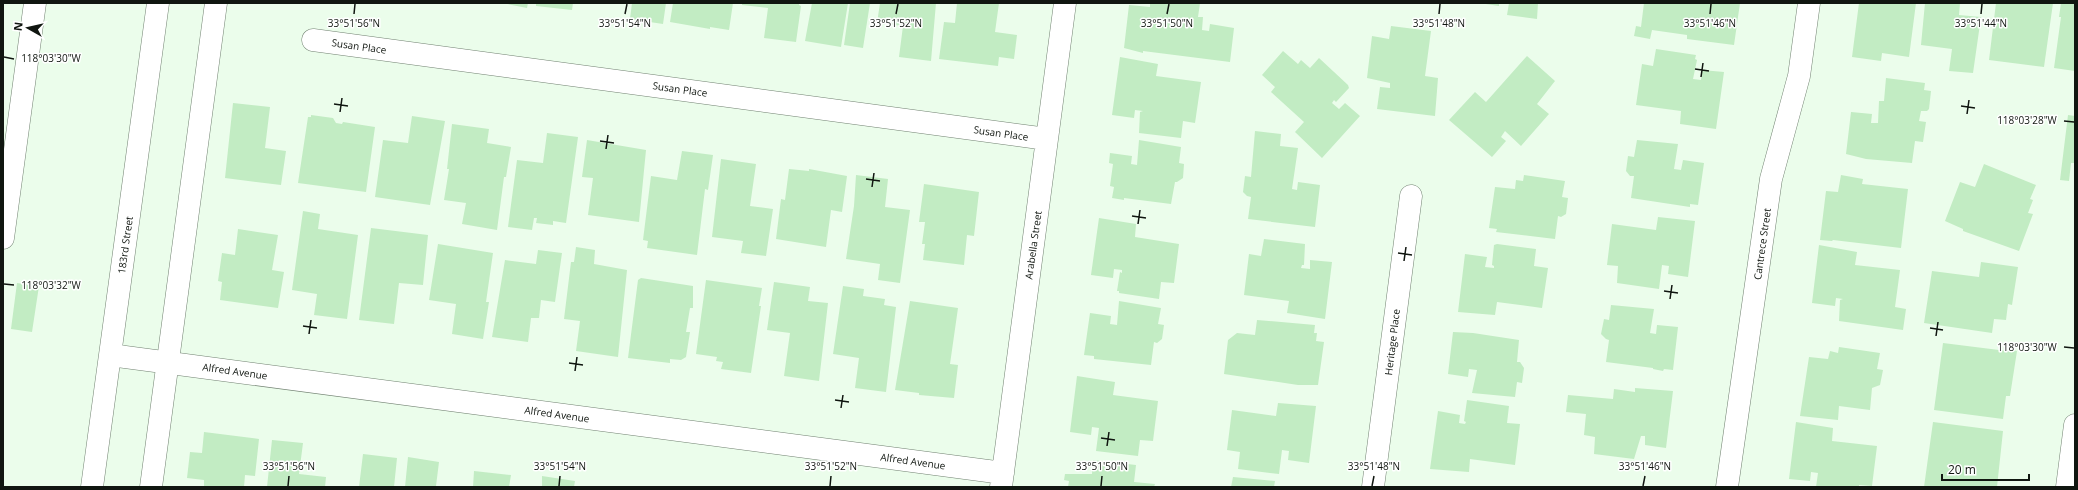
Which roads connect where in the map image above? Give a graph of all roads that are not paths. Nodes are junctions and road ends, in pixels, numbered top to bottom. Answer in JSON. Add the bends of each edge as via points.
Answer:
{"nodes":[{"id":1,"x":36,"y":3,"type":"edge"},
{"id":2,"x":158,"y":3,"type":"edge"},
{"id":3,"x":216,"y":3,"type":"edge"},
{"id":4,"x":1065,"y":3,"type":"edge"},
{"id":5,"x":1809,"y":3,"type":"edge"},
{"id":6,"x":313,"y":40,"type":"dead end"},
{"id":7,"x":1047,"y":139,"type":"junction"},
{"id":8,"x":1411,"y":196,"type":"dead end"},
{"id":9,"x":3,"y":238,"type":"edge"},
{"id":10,"x":110,"y":355,"type":"junction"},
{"id":11,"x":168,"y":362,"type":"junction"},
{"id":12,"x":2075,"y":424,"type":"edge"},
{"id":13,"x":1002,"y":480,"type":"edge"},
{"id":14,"x":92,"y":487,"type":"edge"},
{"id":15,"x":151,"y":487,"type":"edge"},
{"id":16,"x":1373,"y":487,"type":"edge"},
{"id":17,"x":1727,"y":487,"type":"edge"},
{"id":18,"x":2067,"y":487,"type":"edge"}],
"edges":[{"from":1,"to":9,"type":"street"},
{"from":2,"to":10,"type":"street","name":"183rd Street"},
{"from":3,"to":11,"type":"street"},
{"from":4,"to":7,"type":"street","name":"Arabella Street"},
{"from":5,"to":17,"type":"street","name":"Cantrece Street","via":[[1799,76],[1771,179]]},
{"from":6,"to":7,"type":"street","name":"Susan Place"},
{"from":7,"to":13,"type":"street","name":"Arabella Street"},
{"from":8,"to":16,"type":"street","name":"Heritage Place"},
{"from":10,"to":11,"type":"street","name":"Alfred Avenue"},
{"from":10,"to":14,"type":"street","name":"183rd Street"},
{"from":11,"to":13,"type":"street","name":"Alfred Avenue"},
{"from":11,"to":15,"type":"street"},
{"from":12,"to":18,"type":"street"}]}
